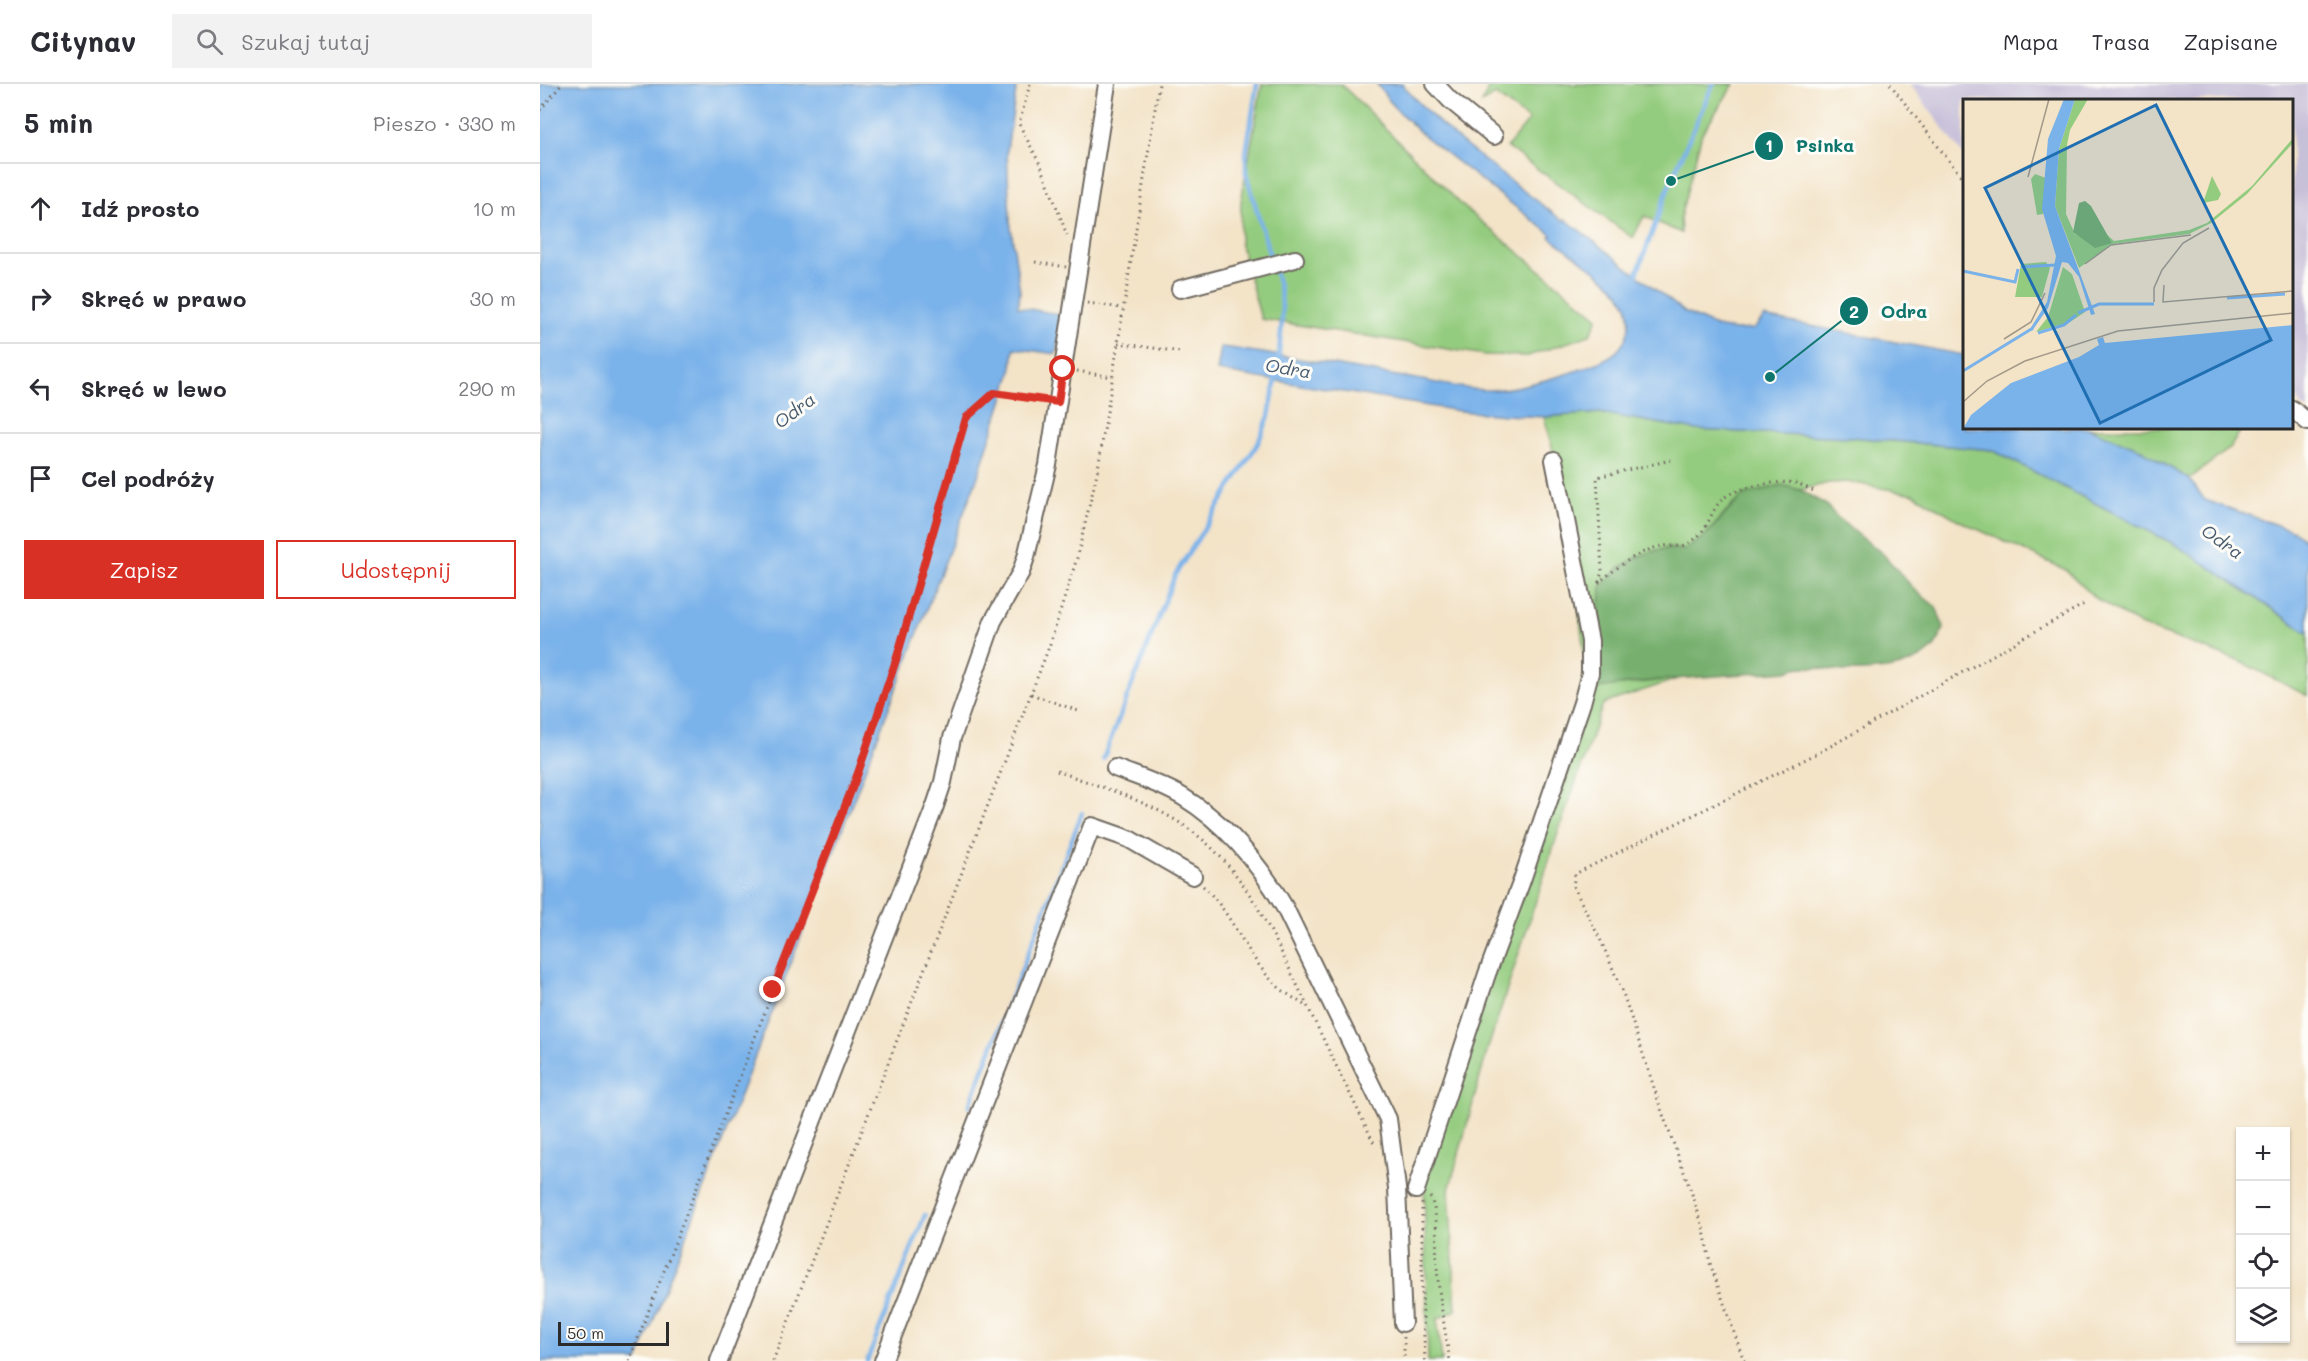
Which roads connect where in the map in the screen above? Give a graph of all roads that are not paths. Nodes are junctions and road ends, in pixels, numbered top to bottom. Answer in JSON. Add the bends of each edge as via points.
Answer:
{"nodes":[{"id":1,"x":1107,"y":84,"type":"edge"},
{"id":2,"x":1435,"y":84,"type":"edge"},
{"id":3,"x":1494,"y":136,"type":"dead end"},
{"id":4,"x":1295,"y":259,"type":"dead end"},
{"id":5,"x":1180,"y":289,"type":"dead end"},
{"id":6,"x":2293,"y":410,"type":"edge"},
{"id":7,"x":2308,"y":422,"type":"edge"},
{"id":8,"x":1554,"y":460,"type":"dead end"},
{"id":9,"x":1115,"y":768,"type":"dead end"},
{"id":10,"x":1193,"y":876,"type":"road end"},
{"id":11,"x":1416,"y":1190,"type":"road end"},
{"id":12,"x":1403,"y":1323,"type":"road end"},
{"id":13,"x":719,"y":1361,"type":"edge"},
{"id":14,"x":883,"y":1361,"type":"edge"}],
"edges":[{"from":1,"to":13,"type":"street","via":[[1048,465],[1023,564],[993,621],[951,738],[944,782]]},
{"from":2,"to":3,"type":"street"},
{"from":4,"to":5,"type":"street"},
{"from":6,"to":7,"type":"street"},
{"from":8,"to":11,"type":"street","via":[[1590,641],[1590,673]]},
{"from":9,"to":12,"type":"street","via":[[1175,793],[1204,812],[1250,855],[1285,908],[1388,1119],[1397,1188]]},
{"from":10,"to":14,"type":"street","via":[[1129,839],[1092,826]]}]}
